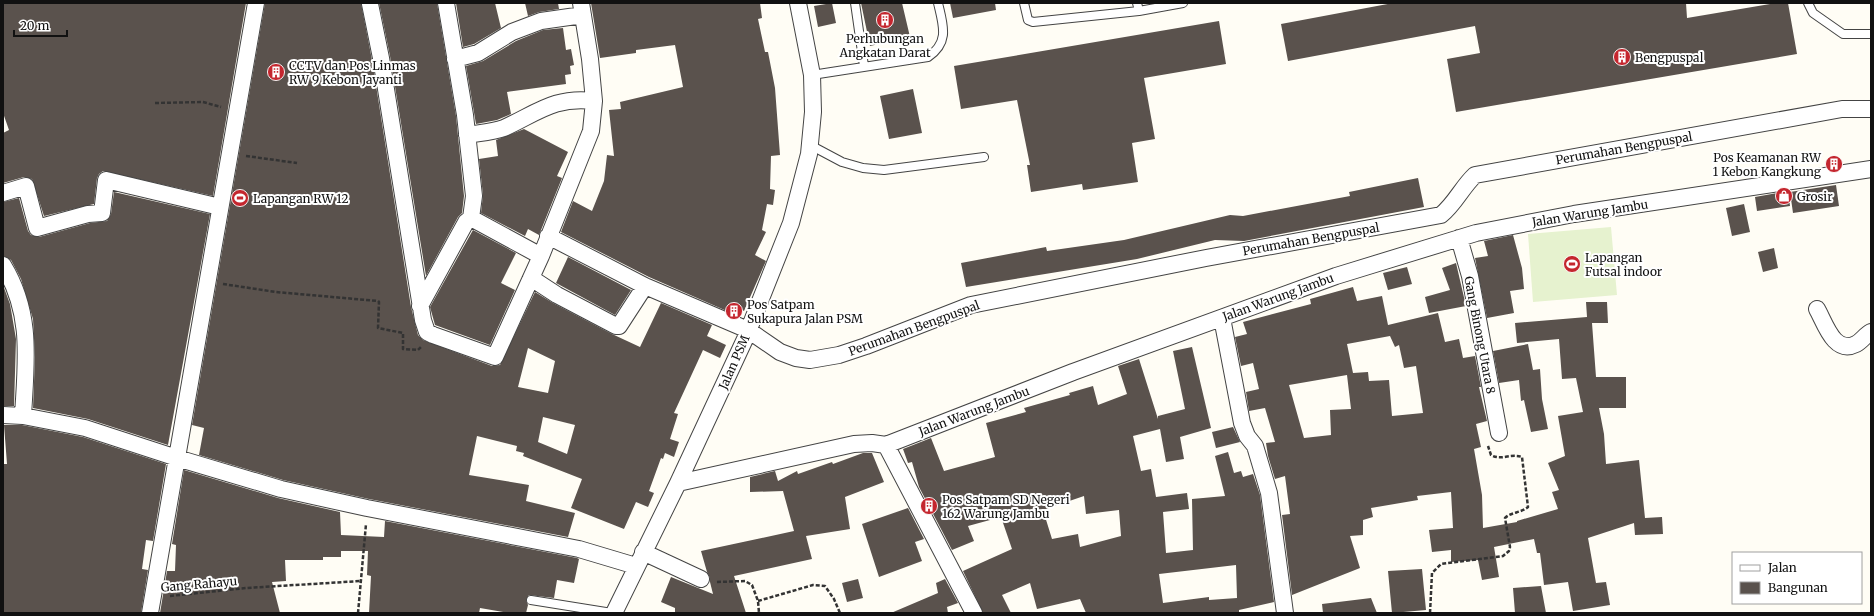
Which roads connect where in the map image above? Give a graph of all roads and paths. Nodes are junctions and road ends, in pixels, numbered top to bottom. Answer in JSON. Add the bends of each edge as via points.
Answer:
{"nodes":[{"id":1,"x":256,"y":3,"type":"edge"},
{"id":2,"x":446,"y":3,"type":"edge"},
{"id":3,"x":798,"y":3,"type":"edge"},
{"id":4,"x":855,"y":3,"type":"edge"},
{"id":5,"x":938,"y":3,"type":"edge"},
{"id":6,"x":1024,"y":3,"type":"edge"},
{"id":7,"x":1183,"y":3,"type":"edge"},
{"id":8,"x":1808,"y":3,"type":"edge"},
{"id":9,"x":370,"y":4,"type":"dead end"},
{"id":10,"x":1138,"y":7,"type":"edge"},
{"id":11,"x":582,"y":9,"type":"edge"},
{"id":12,"x":1871,"y":34,"type":"edge"},
{"id":13,"x":456,"y":59,"type":"junction"},
{"id":14,"x":864,"y":66,"type":"junction"},
{"id":15,"x":812,"y":75,"type":"junction"},
{"id":16,"x":594,"y":101,"type":"junction"},
{"id":17,"x":155,"y":103,"type":"dead end"},
{"id":18,"x":1871,"y":109,"type":"edge"},
{"id":19,"x":237,"y":112,"type":"junction"},
{"id":20,"x":467,"y":135,"type":"junction"},
{"id":21,"x":810,"y":145,"type":"junction"},
{"id":22,"x":230,"y":154,"type":"junction"},
{"id":23,"x":984,"y":157,"type":"dead end"},
{"id":24,"x":297,"y":162,"type":"dead end"},
{"id":25,"x":1871,"y":169,"type":"edge"},
{"id":26,"x":3,"y":193,"type":"edge"},
{"id":27,"x":220,"y":207,"type":"junction"},
{"id":28,"x":471,"y":218,"type":"junction"},
{"id":29,"x":548,"y":236,"type":"junction"},
{"id":30,"x":1459,"y":238,"type":"junction"},
{"id":31,"x":541,"y":256,"type":"junction"},
{"id":32,"x":3,"y":265,"type":"edge"},
{"id":33,"x":531,"y":278,"type":"junction"},
{"id":34,"x":207,"y":282,"type":"junction"},
{"id":35,"x":645,"y":286,"type":"junction"},
{"id":36,"x":420,"y":306,"type":"junction"},
{"id":37,"x":1817,"y":309,"type":"dead end"},
{"id":38,"x":1222,"y":318,"type":"junction"},
{"id":39,"x":748,"y":330,"type":"junction"},
{"id":40,"x":1871,"y":332,"type":"edge"},
{"id":41,"x":433,"y":335,"type":"junction"},
{"id":42,"x":3,"y":415,"type":"edge"},
{"id":43,"x":23,"y":416,"type":"junction"},
{"id":44,"x":1496,"y":439,"type":"joint"},
{"id":45,"x":886,"y":445,"type":"junction"},
{"id":46,"x":176,"y":458,"type":"junction"},
{"id":47,"x":678,"y":483,"type":"junction"},
{"id":48,"x":367,"y":508,"type":"junction"},
{"id":49,"x":640,"y":559,"type":"junction"},
{"id":50,"x":708,"y":580,"type":"joint"},
{"id":51,"x":361,"y":581,"type":"junction"},
{"id":52,"x":153,"y":597,"type":"junction"},
{"id":53,"x":532,"y":600,"type":"dead end"},
{"id":54,"x":758,"y":602,"type":"junction"},
{"id":55,"x":150,"y":613,"type":"edge"},
{"id":56,"x":358,"y":613,"type":"edge"},
{"id":57,"x":613,"y":613,"type":"edge"},
{"id":58,"x":759,"y":613,"type":"edge"},
{"id":59,"x":840,"y":613,"type":"edge"},
{"id":60,"x":974,"y":613,"type":"edge"},
{"id":61,"x":1285,"y":613,"type":"edge"},
{"id":62,"x":1430,"y":613,"type":"edge"}],
"edges":[{"from":1,"to":19,"type":"street"},
{"from":2,"to":13,"type":"street"},
{"from":3,"to":15,"type":"street","name":"Jalan PSM"},
{"from":4,"to":14,"type":"lane"},
{"from":5,"to":14,"type":"lane","via":[[943,39],[937,51],[928,57]]},
{"from":6,"to":10,"type":"lane","via":[[1028,20],[1033,22]]},
{"from":7,"to":10,"type":"lane"},
{"from":8,"to":12,"type":"lane","via":[[1813,13],[1843,34]]},
{"from":9,"to":36,"type":"street","via":[[381,58]]},
{"from":11,"to":13,"type":"street","via":[[519,29],[478,53]]},
{"from":11,"to":16,"type":"street"},
{"from":13,"to":20,"type":"street"},
{"from":14,"to":15,"type":"lane"},
{"from":15,"to":21,"type":"street","name":"Jalan PSM","via":[[813,112]]},
{"from":16,"to":20,"type":"street","via":[[579,99],[543,107],[502,128]]},
{"from":16,"to":29,"type":"street","via":[[591,131]]},
{"from":17,"to":19,"type":"path","via":[[203,102]]},
{"from":18,"to":39,"type":"street","name":"Perumahan Bengpuspal","via":[[1842,109],[1475,175],[1467,182],[1450,208],[1441,215],[971,304],[839,355],[810,360],[796,358],[780,352]]},
{"from":19,"to":22,"type":"street"},
{"from":20,"to":28,"type":"street","via":[[474,196]]},
{"from":21,"to":23,"type":"lane","via":[[842,162],[884,170]]},
{"from":21,"to":39,"type":"street","name":"Jalan PSM","via":[[792,223]]},
{"from":22,"to":24,"type":"path"},
{"from":22,"to":27,"type":"street"},
{"from":25,"to":30,"type":"street","name":"Jalan Warung Jambu","via":[[1574,214]]},
{"from":26,"to":27,"type":"street","via":[[26,186],[37,228],[88,214],[102,213],[106,180]]},
{"from":27,"to":34,"type":"street"},
{"from":28,"to":31,"type":"street"},
{"from":28,"to":36,"type":"street","via":[[466,222]]},
{"from":29,"to":31,"type":"street"},
{"from":29,"to":35,"type":"street","name":"Perumahan Bengpuspal"},
{"from":30,"to":38,"type":"street","name":"Jalan Warung Jambu","via":[[1336,276]]},
{"from":30,"to":44,"type":"street","name":"Gang Binong Utara 8","via":[[1470,276]]},
{"from":31,"to":33,"type":"street"},
{"from":32,"to":43,"type":"street","via":[[14,285],[25,322]]},
{"from":33,"to":35,"type":"street","via":[[556,295],[616,326],[619,326]]},
{"from":33,"to":41,"type":"street","via":[[495,357]]},
{"from":34,"to":41,"type":"path","via":[[276,292],[378,301],[378,328],[403,333],[403,349],[419,349]]},
{"from":34,"to":46,"type":"street"},
{"from":35,"to":39,"type":"street","name":"Perumahan Bengpuspal"},
{"from":36,"to":41,"type":"street","via":[[427,332]]},
{"from":37,"to":40,"type":"street","via":[[1833,340],[1843,346],[1857,344]]},
{"from":38,"to":45,"type":"street","name":"Jalan Warung Jambu","via":[[1073,372]]},
{"from":38,"to":61,"type":"street","via":[[1242,423],[1247,436],[1255,446],[1270,493]]},
{"from":39,"to":47,"type":"street","name":"Jalan PSM"},
{"from":42,"to":43,"type":"street"},
{"from":43,"to":46,"type":"street","via":[[85,428]]},
{"from":44,"to":62,"type":"path","via":[[1488,446],[1491,455],[1496,458],[1518,455],[1522,457],[1528,507],[1505,518],[1510,547],[1503,556],[1441,564],[1436,567],[1432,572]]},
{"from":45,"to":47,"type":"street","via":[[854,444]]},
{"from":45,"to":60,"type":"street"},
{"from":46,"to":48,"type":"street","via":[[281,489]]},
{"from":46,"to":52,"type":"street"},
{"from":47,"to":49,"type":"street","name":"Jalan PSM"},
{"from":48,"to":49,"type":"street"},
{"from":48,"to":51,"type":"path"},
{"from":49,"to":50,"type":"street"},
{"from":49,"to":57,"type":"street","name":"Jalan PSM"},
{"from":50,"to":54,"type":"path","via":[[745,582],[752,585]]},
{"from":51,"to":52,"type":"path","name":"Gang Rahayu"},
{"from":51,"to":56,"type":"path"},
{"from":52,"to":55,"type":"street"},
{"from":53,"to":57,"type":"lane"},
{"from":54,"to":58,"type":"path"},
{"from":54,"to":59,"type":"path","via":[[813,585],[825,586]]}]}
